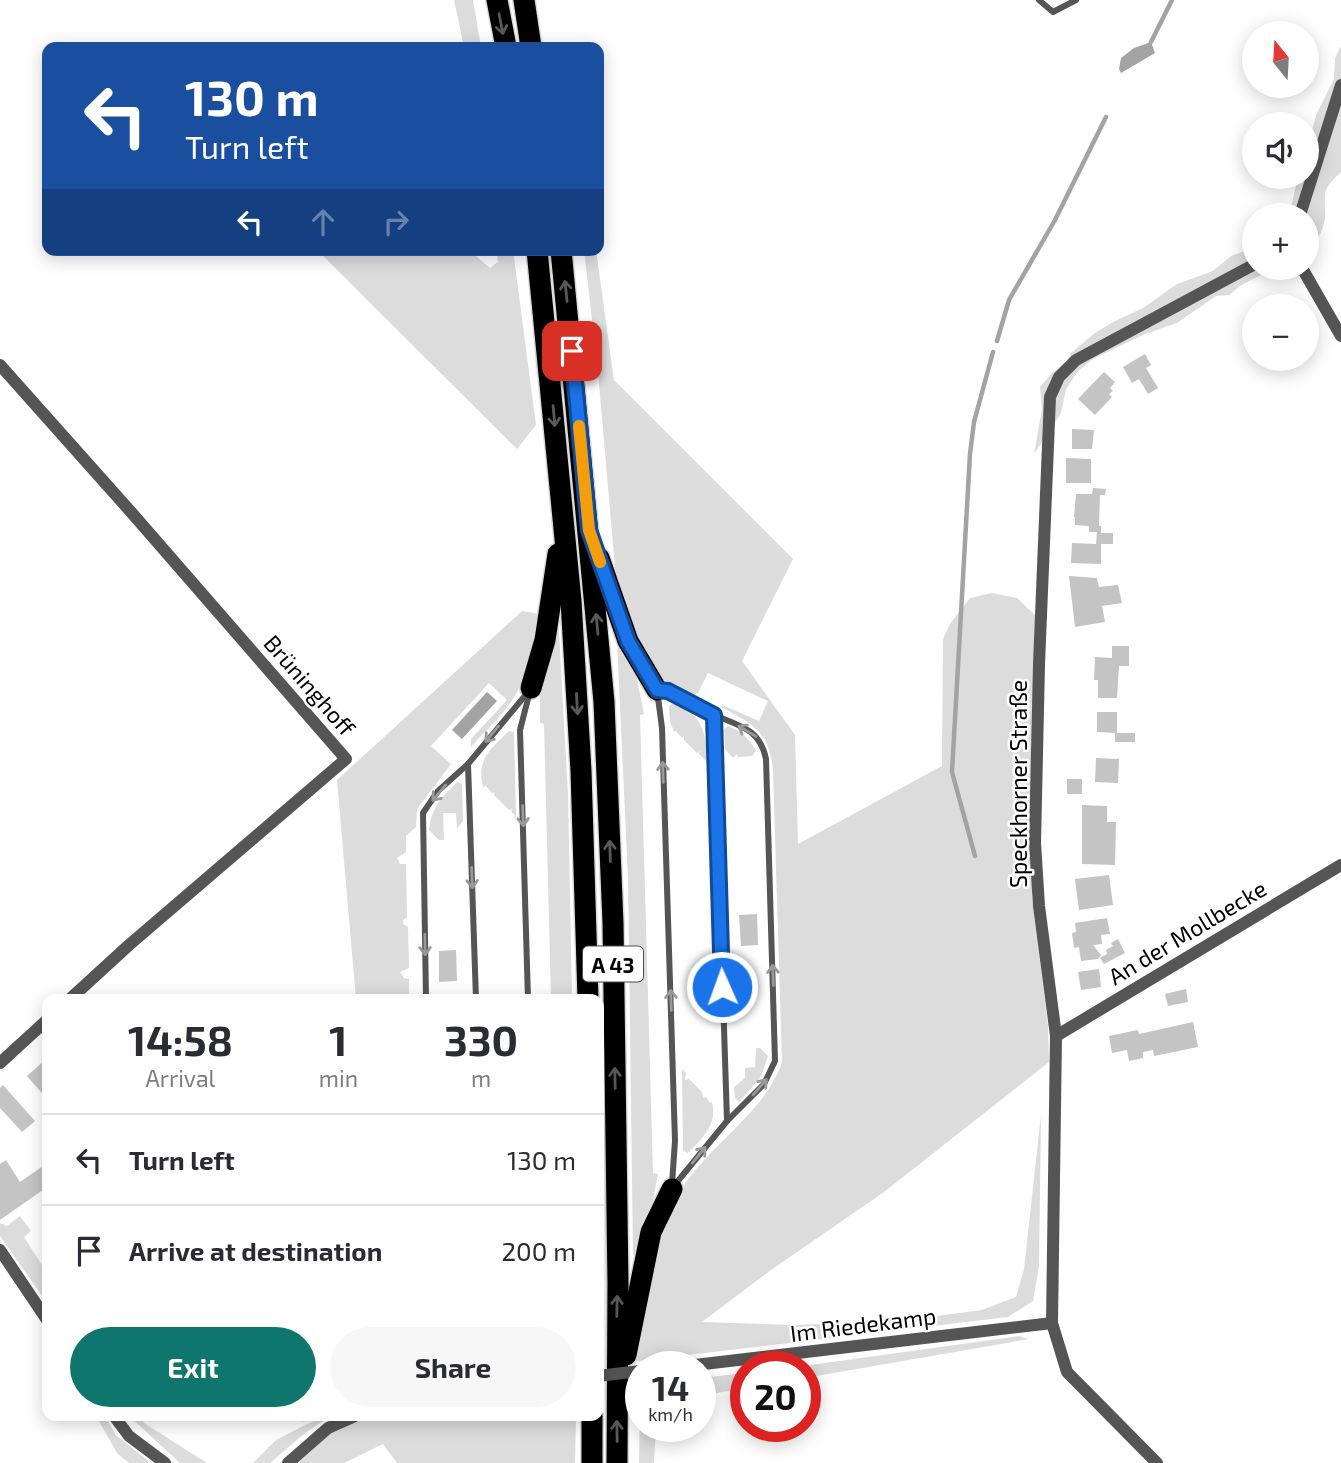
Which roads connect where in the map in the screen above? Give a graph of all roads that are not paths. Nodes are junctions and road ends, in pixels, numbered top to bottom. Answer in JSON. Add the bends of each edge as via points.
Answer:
{"nodes":[{"id":1,"x":497,"y":0,"type":"edge"},
{"id":2,"x":524,"y":0,"type":"edge"},
{"id":3,"x":1039,"y":0,"type":"edge"},
{"id":4,"x":1076,"y":0,"type":"edge"},
{"id":5,"x":505,"y":42,"type":"edge"},
{"id":6,"x":530,"y":42,"type":"edge"},
{"id":7,"x":1341,"y":85,"type":"edge"},
{"id":8,"x":1304,"y":203,"type":"edge"},
{"id":9,"x":538,"y":256,"type":"edge"},
{"id":10,"x":562,"y":256,"type":"edge"},
{"id":11,"x":1242,"y":271,"type":"edge"},
{"id":12,"x":1309,"y":280,"type":"edge"},
{"id":13,"x":1341,"y":336,"type":"edge"},
{"id":14,"x":0,"y":365,"type":"edge"},
{"id":15,"x":563,"y":514,"type":"junction"},
{"id":16,"x":589,"y":530,"type":"junction"},
{"id":17,"x":531,"y":688,"type":"junction"},
{"id":18,"x":657,"y":690,"type":"junction"},
{"id":19,"x":714,"y":715,"type":"junction"},
{"id":20,"x":468,"y":764,"type":"junction"},
{"id":21,"x":1341,"y":865,"type":"edge"},
{"id":22,"x":75,"y":994,"type":"edge"},
{"id":23,"x":426,"y":994,"type":"edge"},
{"id":24,"x":476,"y":994,"type":"edge"},
{"id":25,"x":528,"y":994,"type":"edge"},
{"id":26,"x":588,"y":994,"type":"edge"},
{"id":27,"x":42,"y":1025,"type":"edge"},
{"id":28,"x":1056,"y":1036,"type":"junction"},
{"id":29,"x":0,"y":1063,"type":"edge"},
{"id":30,"x":727,"y":1121,"type":"junction"},
{"id":31,"x":672,"y":1189,"type":"junction"},
{"id":32,"x":0,"y":1250,"type":"edge"},
{"id":33,"x":42,"y":1313,"type":"edge"},
{"id":34,"x":1052,"y":1324,"type":"junction"},
{"id":35,"x":716,"y":1363,"type":"edge"},
{"id":36,"x":625,"y":1373,"type":"edge"},
{"id":37,"x":604,"y":1375,"type":"edge"},
{"id":38,"x":616,"y":1398,"type":"junction"},
{"id":39,"x":118,"y":1421,"type":"edge"},
{"id":40,"x":344,"y":1421,"type":"edge"},
{"id":41,"x":592,"y":1421,"type":"edge"},
{"id":42,"x":164,"y":1463,"type":"edge"},
{"id":43,"x":288,"y":1463,"type":"edge"},
{"id":44,"x":592,"y":1463,"type":"edge"},
{"id":45,"x":617,"y":1463,"type":"edge"},
{"id":46,"x":1157,"y":1463,"type":"edge"}],
"edges":[{"from":1,"to":5,"type":"highway","one_way":true},
{"from":2,"to":6,"type":"highway"},
{"from":3,"to":4,"type":"lane","via":[[1053,12]]},
{"from":7,"to":8,"type":"street"},
{"from":9,"to":15,"type":"highway","number":"A 43","one_way":true},
{"from":16,"to":10,"type":"highway","number":"A 43","one_way":true},
{"from":11,"to":28,"type":"street","name":"Speckhorner Straße","via":[[1076,360],[1059,377],[1050,397],[1035,843]]},
{"from":12,"to":13,"type":"street"},
{"from":14,"to":22,"type":"street","name":"Brüninghoff","via":[[345,759]]},
{"from":15,"to":17,"type":"highway","via":[[545,640]]},
{"from":15,"to":26,"type":"highway","number":"A 43","one_way":true,"via":[[581,771]]},
{"from":16,"to":18,"type":"highway","via":[[628,641]]},
{"from":38,"to":16,"type":"highway","number":"A 43","one_way":true,"via":[[613,923],[604,702]]},
{"from":17,"to":20,"type":"lane","one_way":true},
{"from":17,"to":25,"type":"lane","one_way":true,"via":[[520,730]]},
{"from":18,"to":19,"type":"lane","via":[[668,691]]},
{"from":31,"to":18,"type":"lane","one_way":true,"via":[[675,1128]]},
{"from":19,"to":30,"type":"lane"},
{"from":30,"to":19,"type":"lane","one_way":true,"via":[[772,1071],[775,1030],[766,760],[753,732]]},
{"from":20,"to":23,"type":"lane","one_way":true,"via":[[438,791],[423,813]]},
{"from":20,"to":24,"type":"lane","one_way":true},
{"from":21,"to":28,"type":"street","name":"An der Mollbecke"},
{"from":27,"to":29,"type":"street"},
{"from":28,"to":34,"type":"street","name":"Speckhorner Straße"},
{"from":31,"to":30,"type":"lane","one_way":true},
{"from":31,"to":38,"type":"highway","via":[[651,1232]]},
{"from":32,"to":33,"type":"street"},
{"from":34,"to":35,"type":"street","name":"Im Riedekamp"},
{"from":34,"to":46,"type":"street","name":"Speckhorner Straße","via":[[1067,1372]]},
{"from":36,"to":37,"type":"street","bridge":true},
{"from":45,"to":38,"type":"highway","number":"A 43","one_way":true},
{"from":39,"to":42,"type":"street","via":[[129,1436]]},
{"from":40,"to":43,"type":"street","via":[[328,1428]]},
{"from":41,"to":44,"type":"highway"}]}
